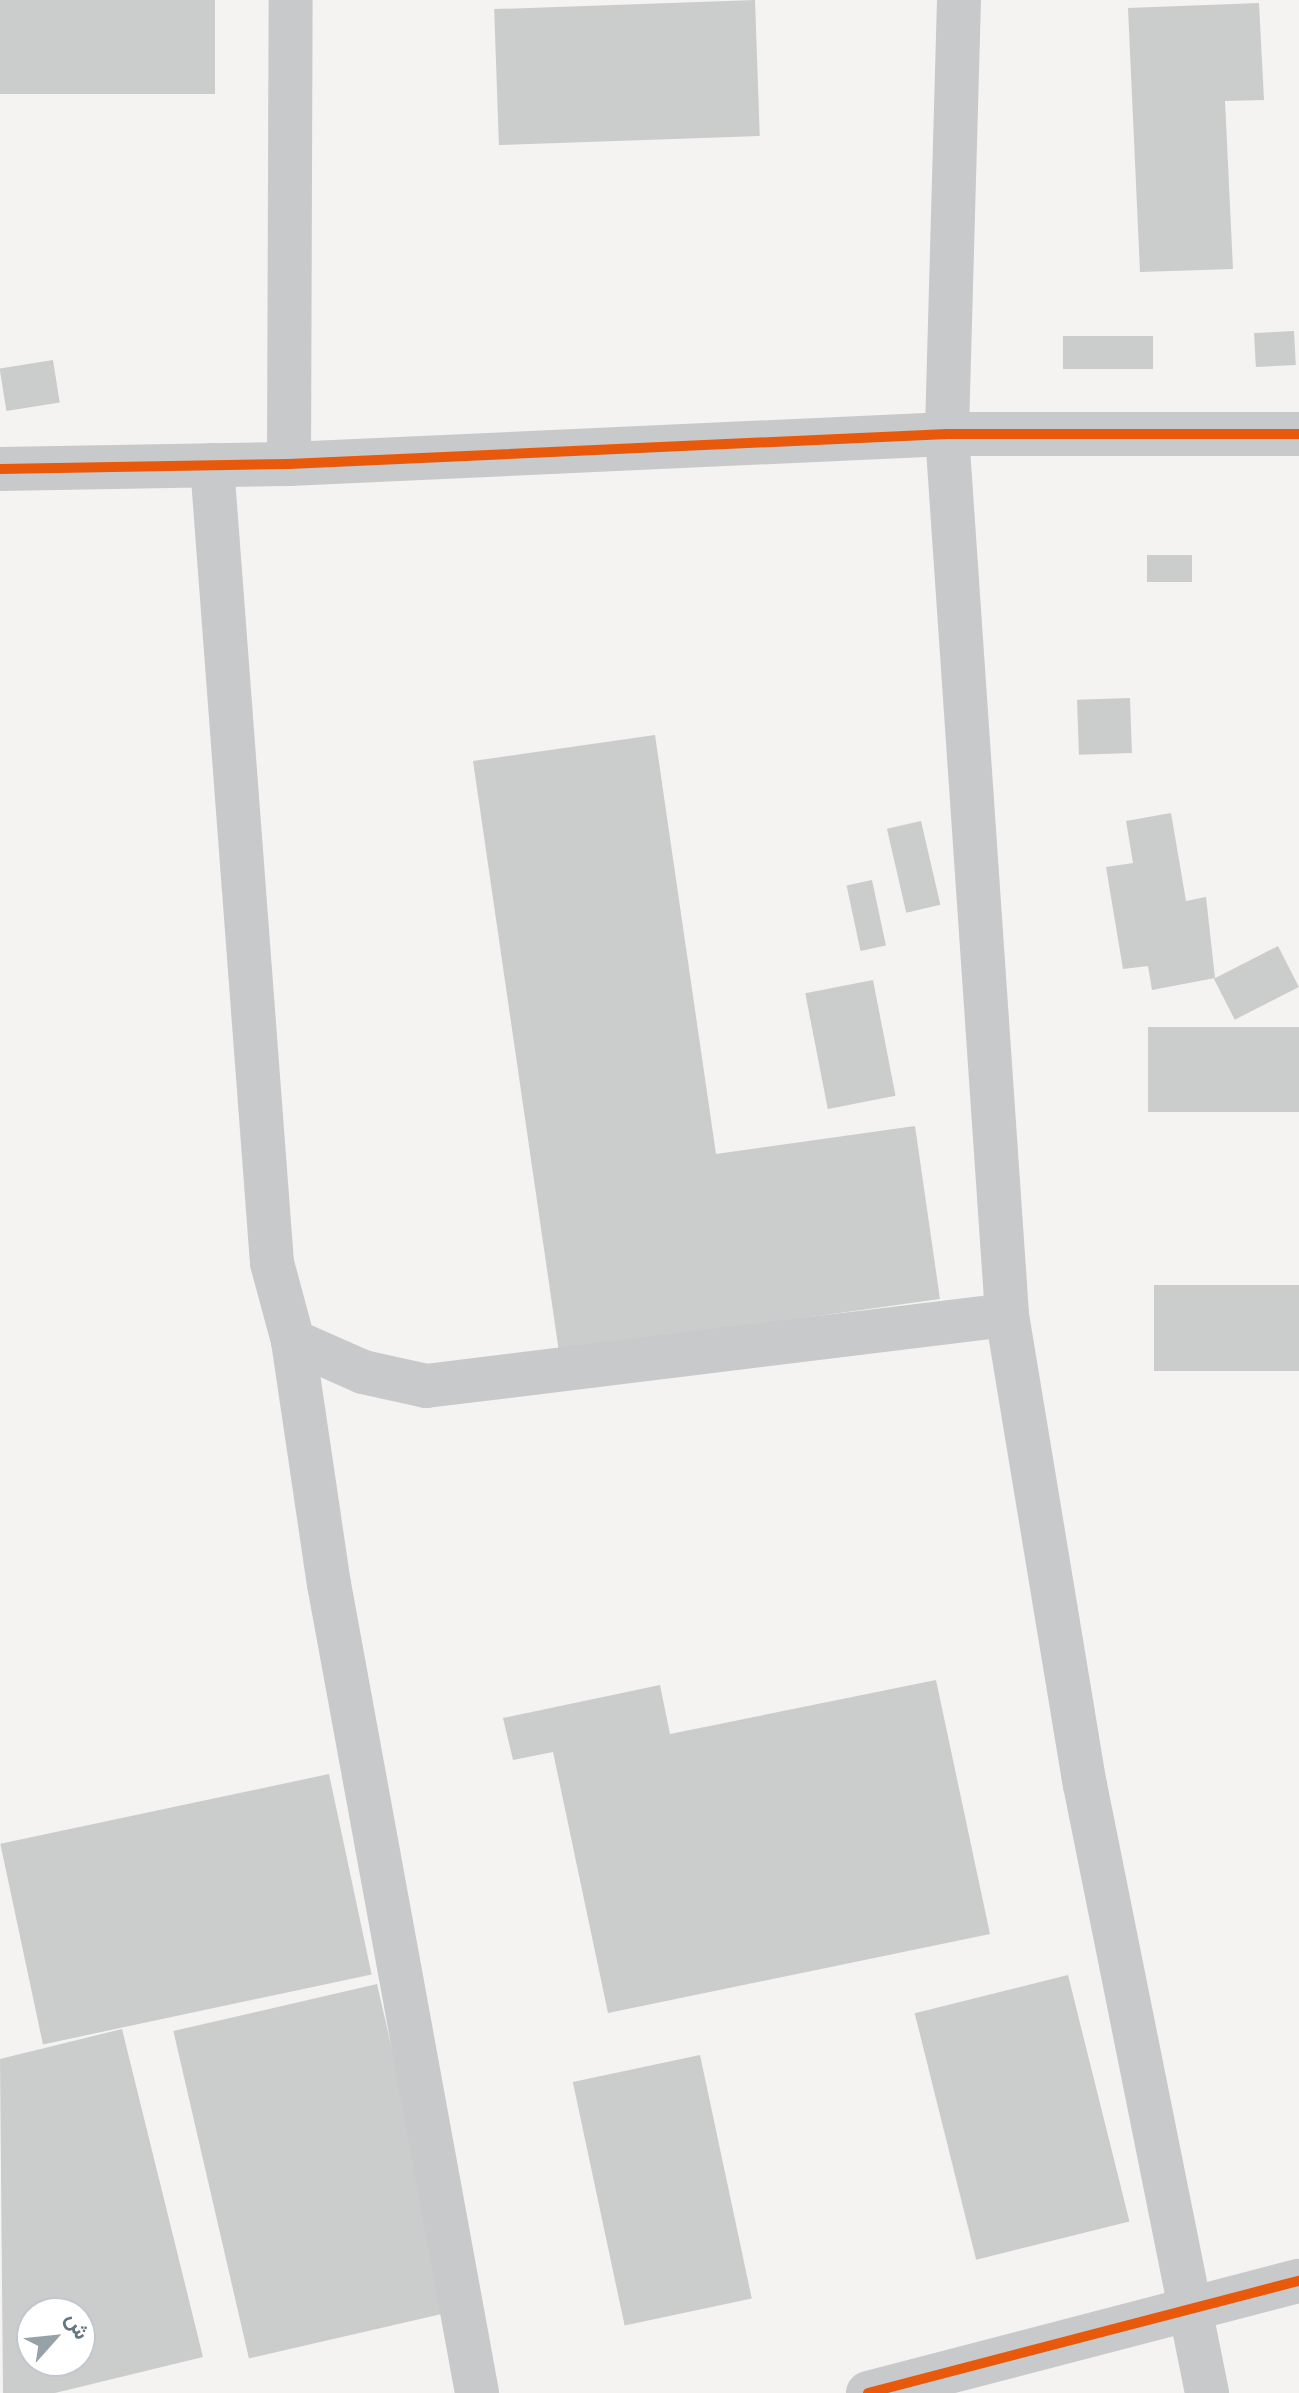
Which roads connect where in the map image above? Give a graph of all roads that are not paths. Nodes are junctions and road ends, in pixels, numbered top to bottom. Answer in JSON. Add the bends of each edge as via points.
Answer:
{"nodes":[{"id":1,"x":291,"y":0,"type":"edge"},
{"id":2,"x":959,"y":0,"type":"edge"},
{"id":3,"x":947,"y":434,"type":"junction"},
{"id":4,"x":1299,"y":434,"type":"edge"},
{"id":5,"x":289,"y":464,"type":"junction"},
{"id":6,"x":212,"y":465,"type":"junction"},
{"id":7,"x":0,"y":469,"type":"edge"},
{"id":8,"x":1007,"y":1315,"type":"junction"},
{"id":9,"x":293,"y":1341,"type":"junction"},
{"id":10,"x":1299,"y":2281,"type":"edge"},
{"id":11,"x":1189,"y":2308,"type":"junction"},
{"id":12,"x":477,"y":2393,"type":"edge"},
{"id":13,"x":868,"y":2393,"type":"edge"},
{"id":14,"x":1207,"y":2393,"type":"edge"}],
"edges":[{"from":1,"to":5,"type":"street"},
{"from":2,"to":3,"type":"street"},
{"from":3,"to":4,"type":"street"},
{"from":3,"to":5,"type":"street"},
{"from":3,"to":8,"type":"street"},
{"from":5,"to":6,"type":"street"},
{"from":6,"to":7,"type":"street"},
{"from":6,"to":9,"type":"street","via":[[272,1263]]},
{"from":8,"to":9,"type":"street","via":[[426,1386],[363,1372]]},
{"from":8,"to":11,"type":"street","via":[[1085,1785]]},
{"from":9,"to":12,"type":"street","via":[[329,1584]]},
{"from":10,"to":11,"type":"street"},
{"from":11,"to":13,"type":"street"},
{"from":11,"to":14,"type":"street"}]}
